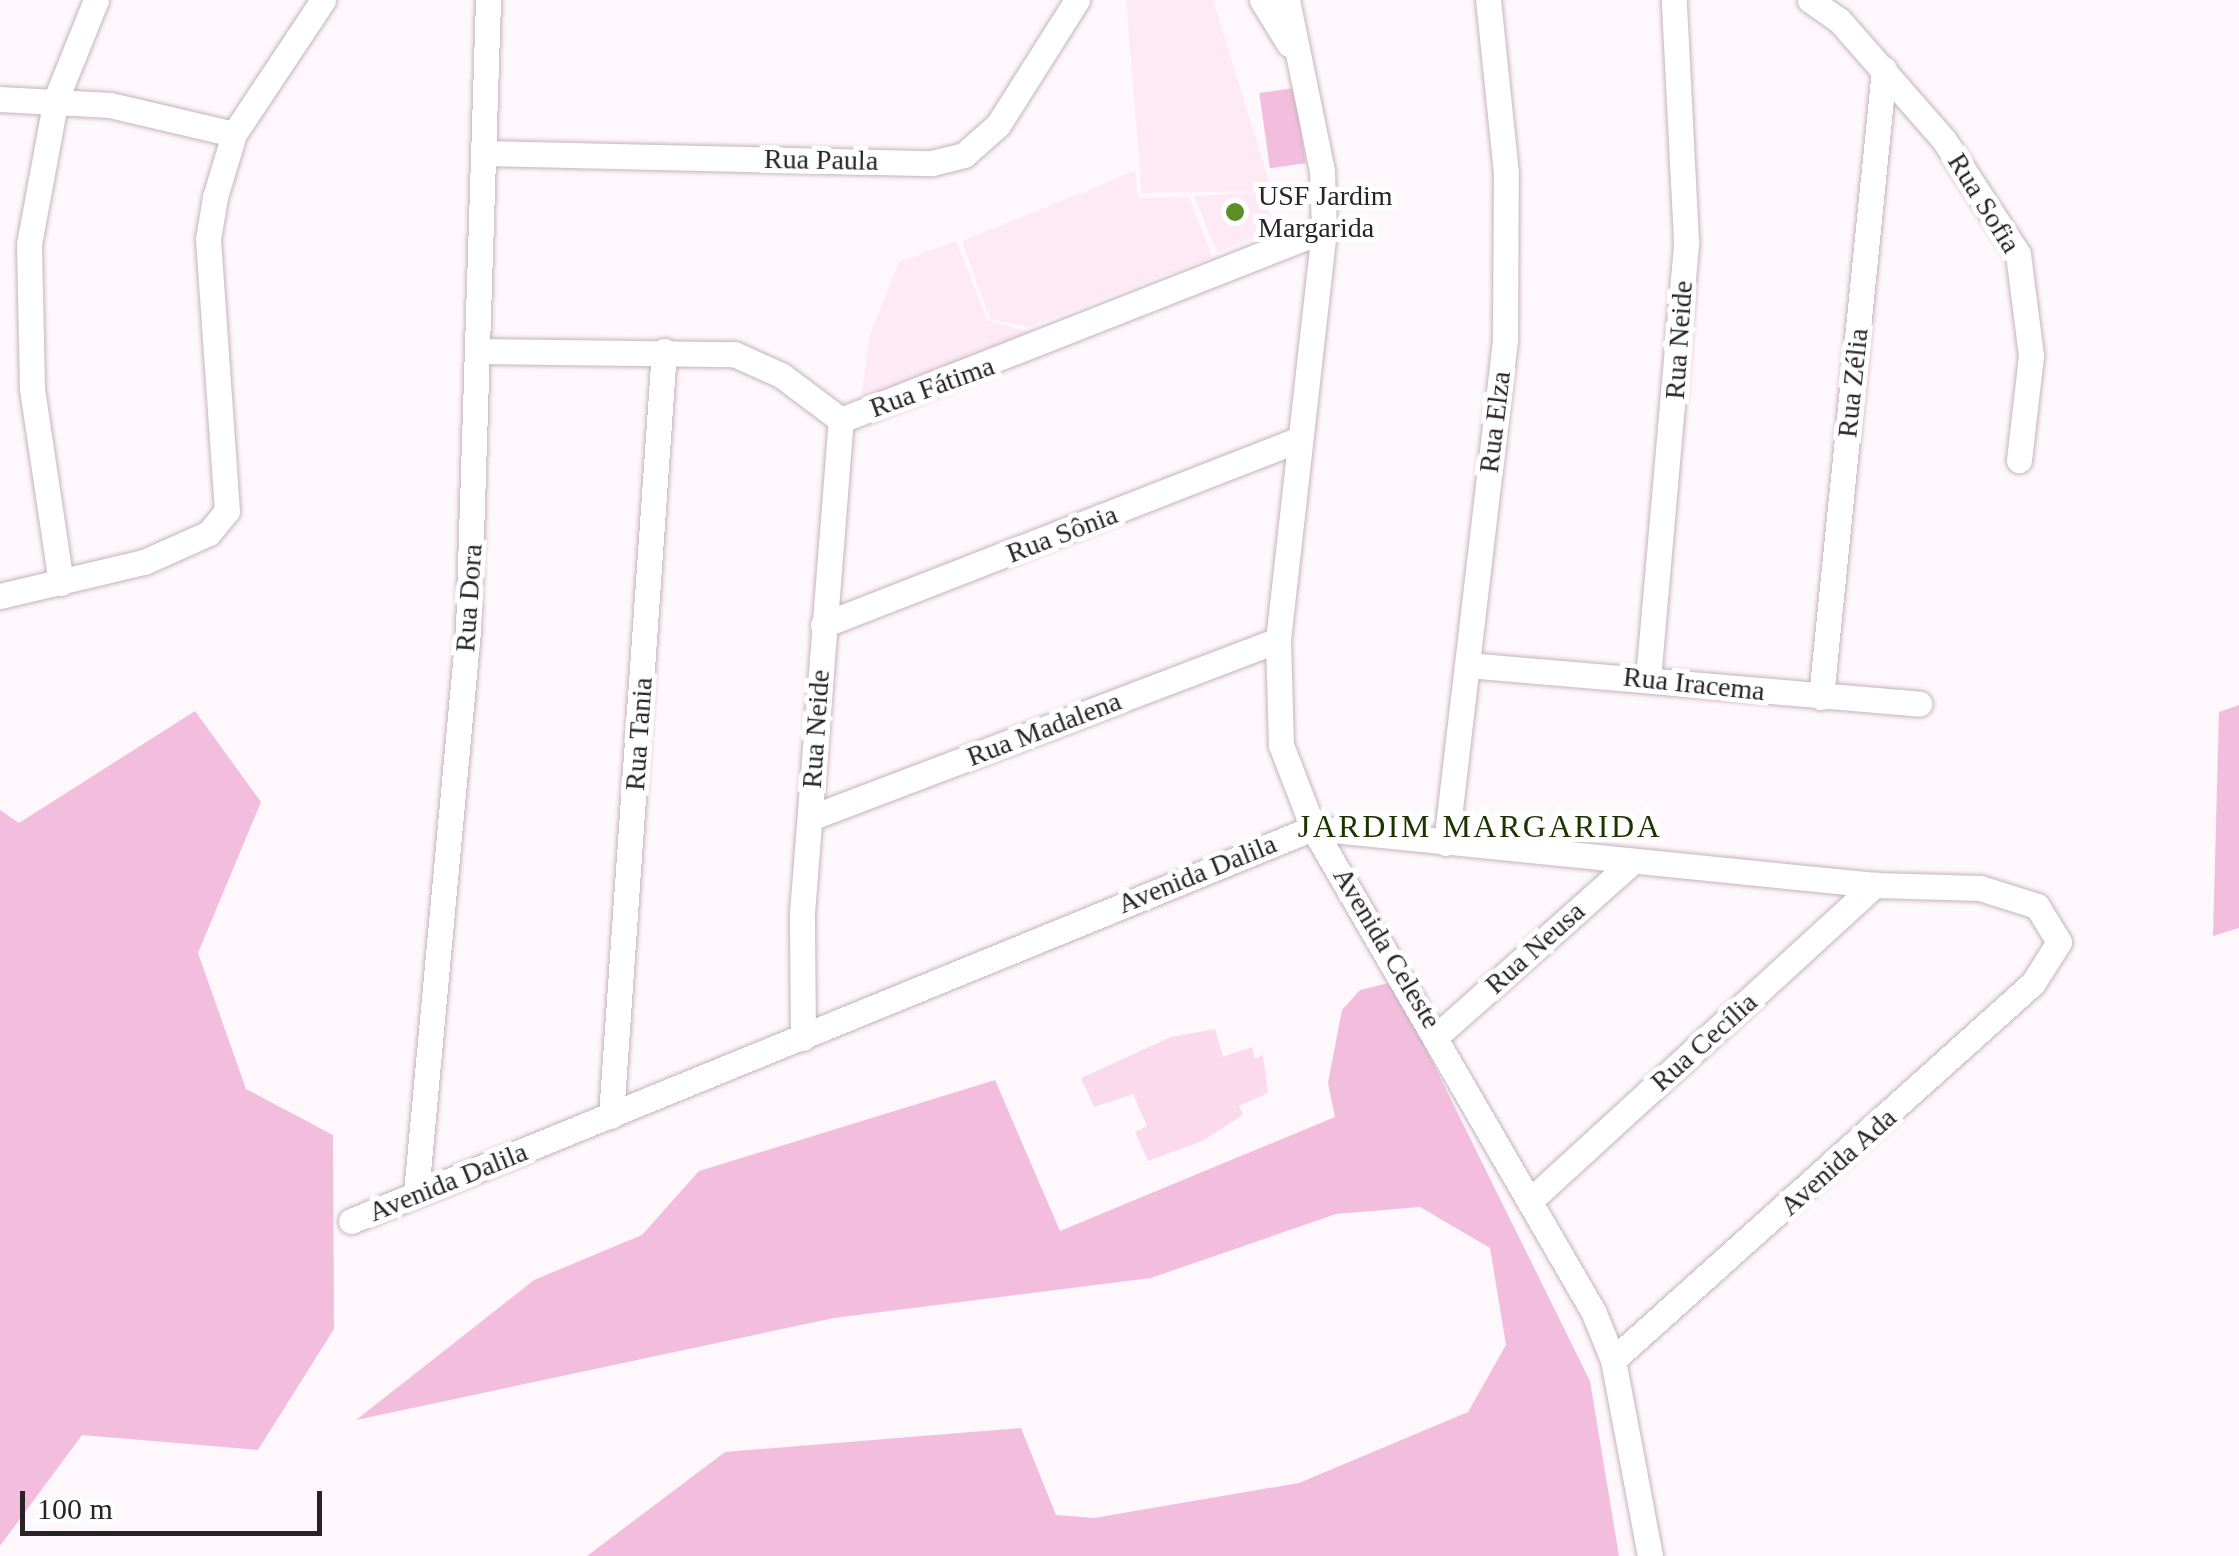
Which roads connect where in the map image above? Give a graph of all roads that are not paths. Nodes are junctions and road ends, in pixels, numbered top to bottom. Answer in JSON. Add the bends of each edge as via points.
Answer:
{"nodes":[{"id":1,"x":96,"y":0,"type":"edge"},
{"id":2,"x":323,"y":0,"type":"edge"},
{"id":3,"x":488,"y":0,"type":"edge"},
{"id":4,"x":1077,"y":0,"type":"edge"},
{"id":5,"x":1262,"y":0,"type":"edge"},
{"id":6,"x":1286,"y":0,"type":"edge"},
{"id":7,"x":1488,"y":0,"type":"edge"},
{"id":8,"x":1674,"y":0,"type":"edge"},
{"id":9,"x":1810,"y":0,"type":"edge"},
{"id":10,"x":1884,"y":69,"type":"junction"},
{"id":11,"x":1305,"y":70,"type":"junction"},
{"id":12,"x":0,"y":99,"type":"edge"},
{"id":13,"x":56,"y":99,"type":"junction"},
{"id":14,"x":234,"y":134,"type":"junction"},
{"id":15,"x":483,"y":153,"type":"junction"},
{"id":16,"x":1324,"y":230,"type":"junction"},
{"id":17,"x":477,"y":350,"type":"junction"},
{"id":18,"x":664,"y":350,"type":"junction"},
{"id":19,"x":841,"y":420,"type":"junction"},
{"id":20,"x":1300,"y":440,"type":"junction"},
{"id":21,"x":2019,"y":460,"type":"dead end"},
{"id":22,"x":61,"y":584,"type":"junction"},
{"id":23,"x":0,"y":596,"type":"edge"},
{"id":24,"x":823,"y":625,"type":"junction"},
{"id":25,"x":1278,"y":640,"type":"junction"},
{"id":26,"x":1468,"y":665,"type":"junction"},
{"id":27,"x":1648,"y":679,"type":"junction"},
{"id":28,"x":1821,"y":698,"type":"junction"},
{"id":29,"x":1919,"y":704,"type":"dead end"},
{"id":30,"x":810,"y":818,"type":"junction"},
{"id":31,"x":1314,"y":828,"type":"junction"},
{"id":32,"x":1446,"y":843,"type":"junction"},
{"id":33,"x":1632,"y":862,"type":"junction"},
{"id":34,"x":1875,"y":885,"type":"junction"},
{"id":35,"x":2055,"y":956,"type":"joint"},
{"id":36,"x":1438,"y":1034,"type":"junction"},
{"id":37,"x":804,"y":1038,"type":"junction"},
{"id":38,"x":611,"y":1116,"type":"junction"},
{"id":39,"x":416,"y":1193,"type":"junction"},
{"id":40,"x":1533,"y":1198,"type":"junction"},
{"id":41,"x":351,"y":1221,"type":"dead end"},
{"id":42,"x":1613,"y":1360,"type":"junction"},
{"id":43,"x":1650,"y":1556,"type":"edge"}],
"edges":[{"from":1,"to":13,"type":"street"},
{"from":2,"to":14,"type":"street"},
{"from":3,"to":15,"type":"street","name":"Rua Dora"},
{"from":4,"to":15,"type":"street","name":"Rua Paula","via":[[998,125],[964,155],[932,163]]},
{"from":5,"to":11,"type":"street","name":"Avenida Celeste"},
{"from":6,"to":11,"type":"street","name":"Avenida Celeste"},
{"from":7,"to":26,"type":"street","name":"Rua Elza","via":[[1506,173],[1507,281]]},
{"from":8,"to":27,"type":"street","name":"Rua Neide","via":[[1686,241]]},
{"from":9,"to":10,"type":"street","name":"Rua Sofia"},
{"from":10,"to":21,"type":"street","name":"Rua Sofia","via":[[1984,194],[2018,254],[2031,356]]},
{"from":10,"to":28,"type":"street","name":"Rua Zélia"},
{"from":11,"to":16,"type":"street","name":"Avenida Celeste"},
{"from":12,"to":13,"type":"street"},
{"from":13,"to":14,"type":"street"},
{"from":13,"to":22,"type":"street","via":[[29,244],[32,388]]},
{"from":14,"to":22,"type":"street","via":[[208,239],[227,511],[186,545]]},
{"from":15,"to":17,"type":"street","name":"Rua Dora"},
{"from":16,"to":19,"type":"street","name":"Rua Fátima"},
{"from":16,"to":20,"type":"street","name":"Avenida Celeste"},
{"from":17,"to":18,"type":"street","name":"Rua Fátima"},
{"from":17,"to":39,"type":"street","name":"Rua Dora","via":[[468,630]]},
{"from":18,"to":19,"type":"street","name":"Rua Fátima","via":[[744,358]]},
{"from":18,"to":38,"type":"street","name":"Rua Tania"},
{"from":19,"to":24,"type":"street","name":"Rua Neide"},
{"from":20,"to":24,"type":"street","name":"Rua Sônia"},
{"from":20,"to":25,"type":"street","name":"Avenida Celeste"},
{"from":22,"to":23,"type":"street"},
{"from":24,"to":30,"type":"street","name":"Rua Neide"},
{"from":25,"to":30,"type":"street","name":"Rua Madalena"},
{"from":25,"to":31,"type":"street","name":"Avenida Celeste","via":[[1281,745]]},
{"from":26,"to":27,"type":"street","name":"Rua Iracema"},
{"from":26,"to":32,"type":"street","name":"Rua Elza"},
{"from":27,"to":28,"type":"street","name":"Rua Iracema"},
{"from":28,"to":29,"type":"street","name":"Rua Iracema"},
{"from":30,"to":37,"type":"street","name":"Rua Neide","via":[[799,974]]},
{"from":31,"to":32,"type":"street","name":"Avenida Dalila"},
{"from":31,"to":36,"type":"street","name":"Avenida Celeste"},
{"from":31,"to":37,"type":"street","name":"Avenida Dalila"},
{"from":32,"to":33,"type":"street","name":"Avenida Dalila"},
{"from":33,"to":34,"type":"street","name":"Avenida Dalila"},
{"from":33,"to":36,"type":"street","name":"Rua Neusa"},
{"from":34,"to":35,"type":"street","name":"Avenida Dalila","via":[[2016,896],[2054,922]]},
{"from":34,"to":40,"type":"street","name":"Rua Cecília"},
{"from":35,"to":42,"type":"street","name":"Avenida Ada","via":[[1873,1132]]},
{"from":36,"to":40,"type":"street","name":"Avenida Celeste"},
{"from":37,"to":38,"type":"street","name":"Avenida Dalila"},
{"from":38,"to":39,"type":"street","name":"Avenida Dalila"},
{"from":39,"to":41,"type":"street","name":"Avenida Dalila"},
{"from":40,"to":42,"type":"street","name":"Avenida Celeste"},
{"from":42,"to":43,"type":"street","name":"Avenida Celeste"}]}
